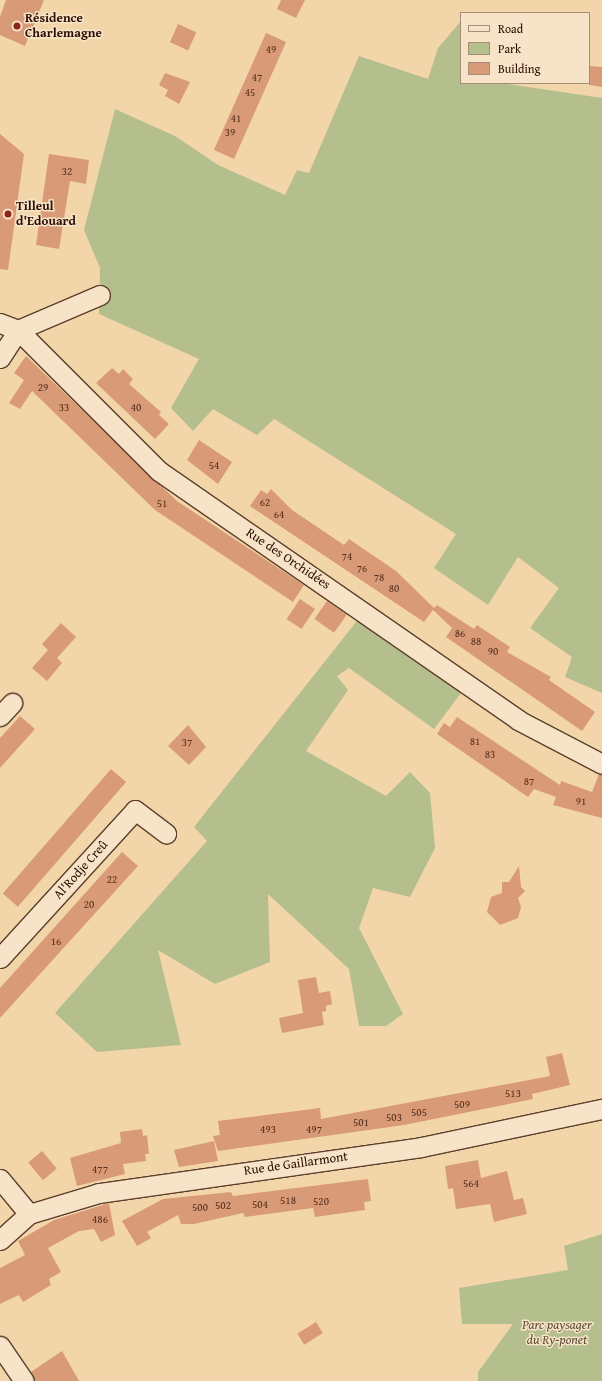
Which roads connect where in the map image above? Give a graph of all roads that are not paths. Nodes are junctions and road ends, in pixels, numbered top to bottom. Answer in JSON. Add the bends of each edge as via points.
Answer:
{"nodes":[{"id":1,"x":100,"y":295,"type":"dead end"},
{"id":2,"x":0,"y":323,"type":"edge"},
{"id":3,"x":18,"y":330,"type":"junction"},
{"id":4,"x":0,"y":358,"type":"edge"},
{"id":5,"x":602,"y":764,"type":"edge"},
{"id":6,"x":166,"y":833,"type":"dead end"},
{"id":7,"x":0,"y":958,"type":"edge"},
{"id":8,"x":602,"y":1109,"type":"edge"},
{"id":9,"x":0,"y":1179,"type":"edge"},
{"id":10,"x":30,"y":1214,"type":"junction"},
{"id":11,"x":0,"y":1240,"type":"edge"},
{"id":12,"x":0,"y":1346,"type":"edge"},
{"id":13,"x":24,"y":1381,"type":"edge"}],
"edges":[{"from":1,"to":3,"type":"street"},
{"from":2,"to":3,"type":"street","name":"Rue des Orchidées"},
{"from":3,"to":4,"type":"street"},
{"from":3,"to":5,"type":"street","name":"Rue des Orchidées","via":[[159,471],[518,720]]},
{"from":6,"to":7,"type":"street","name":"Al'Rodje Creû","via":[[135,810]]},
{"from":8,"to":10,"type":"street","name":"Rue de Gaillarmont","via":[[421,1147],[99,1193]]},
{"from":9,"to":10,"type":"street"},
{"from":10,"to":11,"type":"street","name":"Rue de Gaillarmont"},
{"from":12,"to":13,"type":"street"}]}
